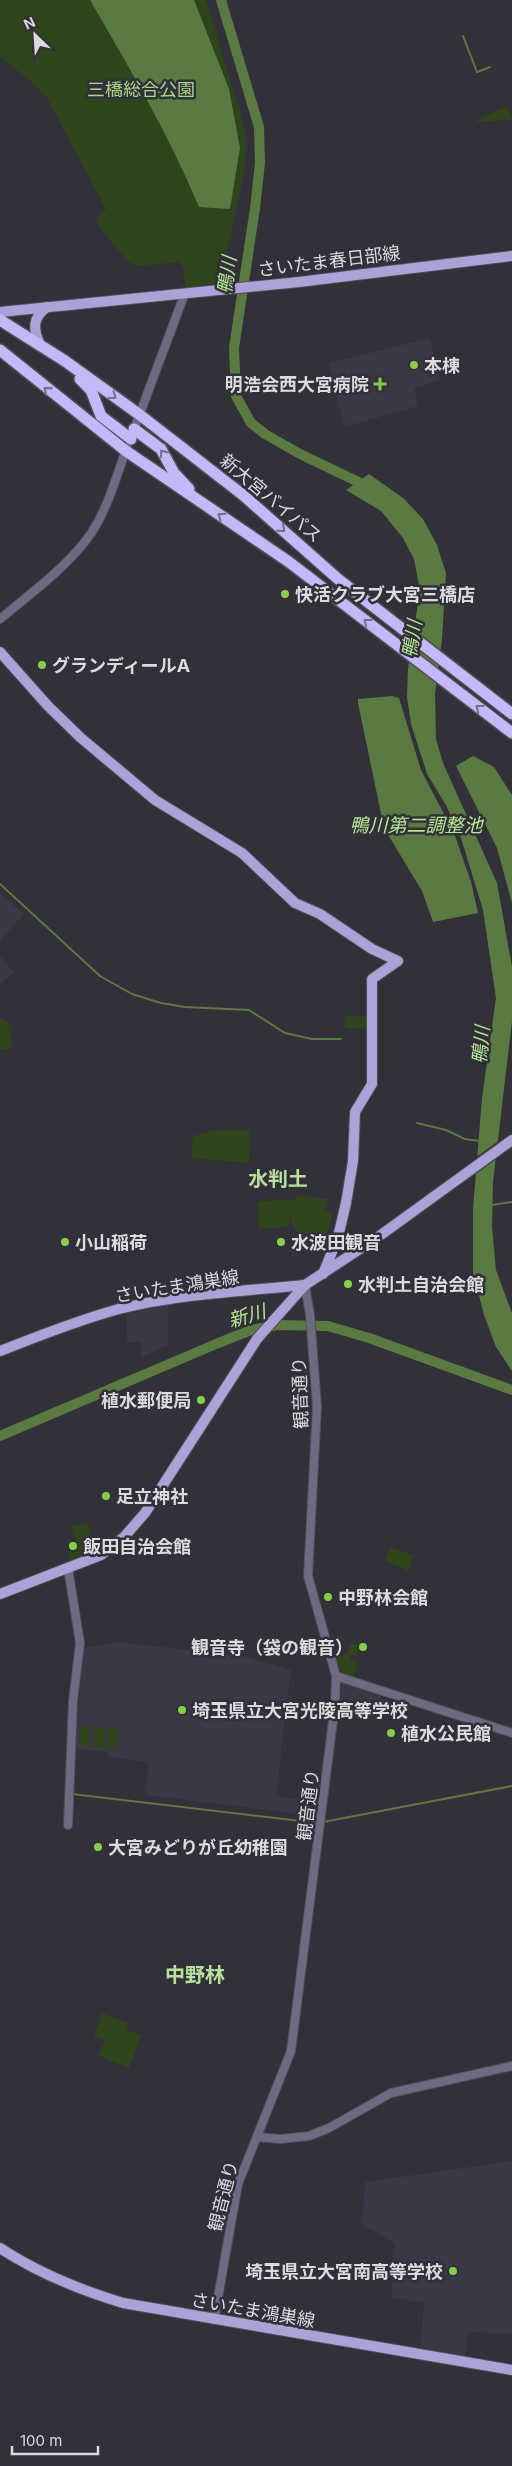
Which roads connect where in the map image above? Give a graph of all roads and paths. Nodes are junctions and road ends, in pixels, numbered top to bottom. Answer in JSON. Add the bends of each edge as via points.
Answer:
{"nodes":[{"id":1,"x":512,"y":256,"type":"edge"},
{"id":2,"x":184,"y":293,"type":"junction"},
{"id":3,"x":47,"y":307,"type":"junction"},
{"id":4,"x":0,"y":312,"type":"edge"},
{"id":5,"x":0,"y":320,"type":"edge"},
{"id":6,"x":40,"y":345,"type":"junction"},
{"id":7,"x":0,"y":350,"type":"edge"},
{"id":8,"x":55,"y":355,"type":"junction"},
{"id":9,"x":140,"y":415,"type":"junction"},
{"id":10,"x":132,"y":434,"type":"junction"},
{"id":11,"x":126,"y":452,"type":"junction"},
{"id":12,"x":204,"y":504,"type":"junction"},
{"id":13,"x":0,"y":619,"type":"edge"},
{"id":14,"x":0,"y":652,"type":"edge"},
{"id":15,"x":512,"y":714,"type":"edge"},
{"id":16,"x":512,"y":733,"type":"edge"},
{"id":17,"x":512,"y":1140,"type":"edge"},
{"id":18,"x":323,"y":1274,"type":"junction"},
{"id":19,"x":305,"y":1286,"type":"junction"},
{"id":20,"x":0,"y":1351,"type":"edge"},
{"id":21,"x":68,"y":1568,"type":"junction"},
{"id":22,"x":0,"y":1594,"type":"edge"},
{"id":23,"x":336,"y":1676,"type":"junction"},
{"id":24,"x":512,"y":1733,"type":"edge"},
{"id":25,"x":68,"y":1826,"type":"dead end"},
{"id":26,"x":512,"y":2066,"type":"edge"},
{"id":27,"x":257,"y":2137,"type":"junction"},
{"id":28,"x":0,"y":2248,"type":"edge"},
{"id":29,"x":214,"y":2320,"type":"junction"},
{"id":30,"x":512,"y":2370,"type":"edge"}],
"edges":[{"from":1,"to":2,"type":"main road","name":"さいたま春日部線"},
{"from":2,"to":3,"type":"main road","name":"さいたま春日部線"},
{"from":2,"to":9,"type":"street"},
{"from":3,"to":4,"type":"main road","name":"さいたま春日部線"},
{"from":3,"to":6,"type":"main road","via":[[35,323]]},
{"from":5,"to":6,"type":"highway","name":"新大宮バイパス"},
{"from":6,"to":8,"type":"highway","name":"新大宮バイパス"},
{"from":11,"to":7,"type":"highway","one_way":true},
{"from":8,"to":9,"type":"highway","name":"新大宮バイパス","one_way":true},
{"from":8,"to":10,"type":"highway","via":[[91,390],[101,416]]},
{"from":9,"to":10,"type":"street"},
{"from":9,"to":15,"type":"highway","name":"新大宮バイパス","one_way":true,"via":[[243,495],[338,579]]},
{"from":10,"to":11,"type":"street"},
{"from":12,"to":10,"type":"highway","one_way":true,"via":[[174,472],[161,449]]},
{"from":11,"to":12,"type":"highway"},
{"from":11,"to":13,"type":"street","via":[[101,516],[88,538],[68,560]]},
{"from":16,"to":12,"type":"highway","one_way":true,"via":[[289,562]]},
{"from":14,"to":18,"type":"main road","via":[[81,738],[155,800],[242,852],[295,903],[335,924],[385,957],[398,961],[372,978],[372,1084],[355,1112],[353,1161],[347,1196],[338,1237]]},
{"from":17,"to":18,"type":"main road"},
{"from":18,"to":19,"type":"main road"},
{"from":19,"to":20,"type":"main road","name":"さいたま鴻巣線","via":[[158,1301],[119,1309]]},
{"from":19,"to":21,"type":"main road","via":[[258,1338],[138,1522],[109,1551]]},
{"from":19,"to":23,"type":"street","name":"観音通り","via":[[317,1391],[308,1576]]},
{"from":21,"to":22,"type":"main road"},
{"from":21,"to":25,"type":"street","via":[[80,1642],[73,1701]]},
{"from":23,"to":24,"type":"street"},
{"from":23,"to":27,"type":"street","name":"観音通り","via":[[295,2030],[284,2070]]},
{"from":26,"to":27,"type":"street","via":[[391,2093],[309,2136]]},
{"from":27,"to":29,"type":"street","name":"観音通り","via":[[234,2199]]},
{"from":28,"to":29,"type":"main road","name":"さいたま鴻巣線","via":[[38,2270],[96,2295]]},
{"from":29,"to":30,"type":"main road","name":"さいたま鴻巣線"}]}
